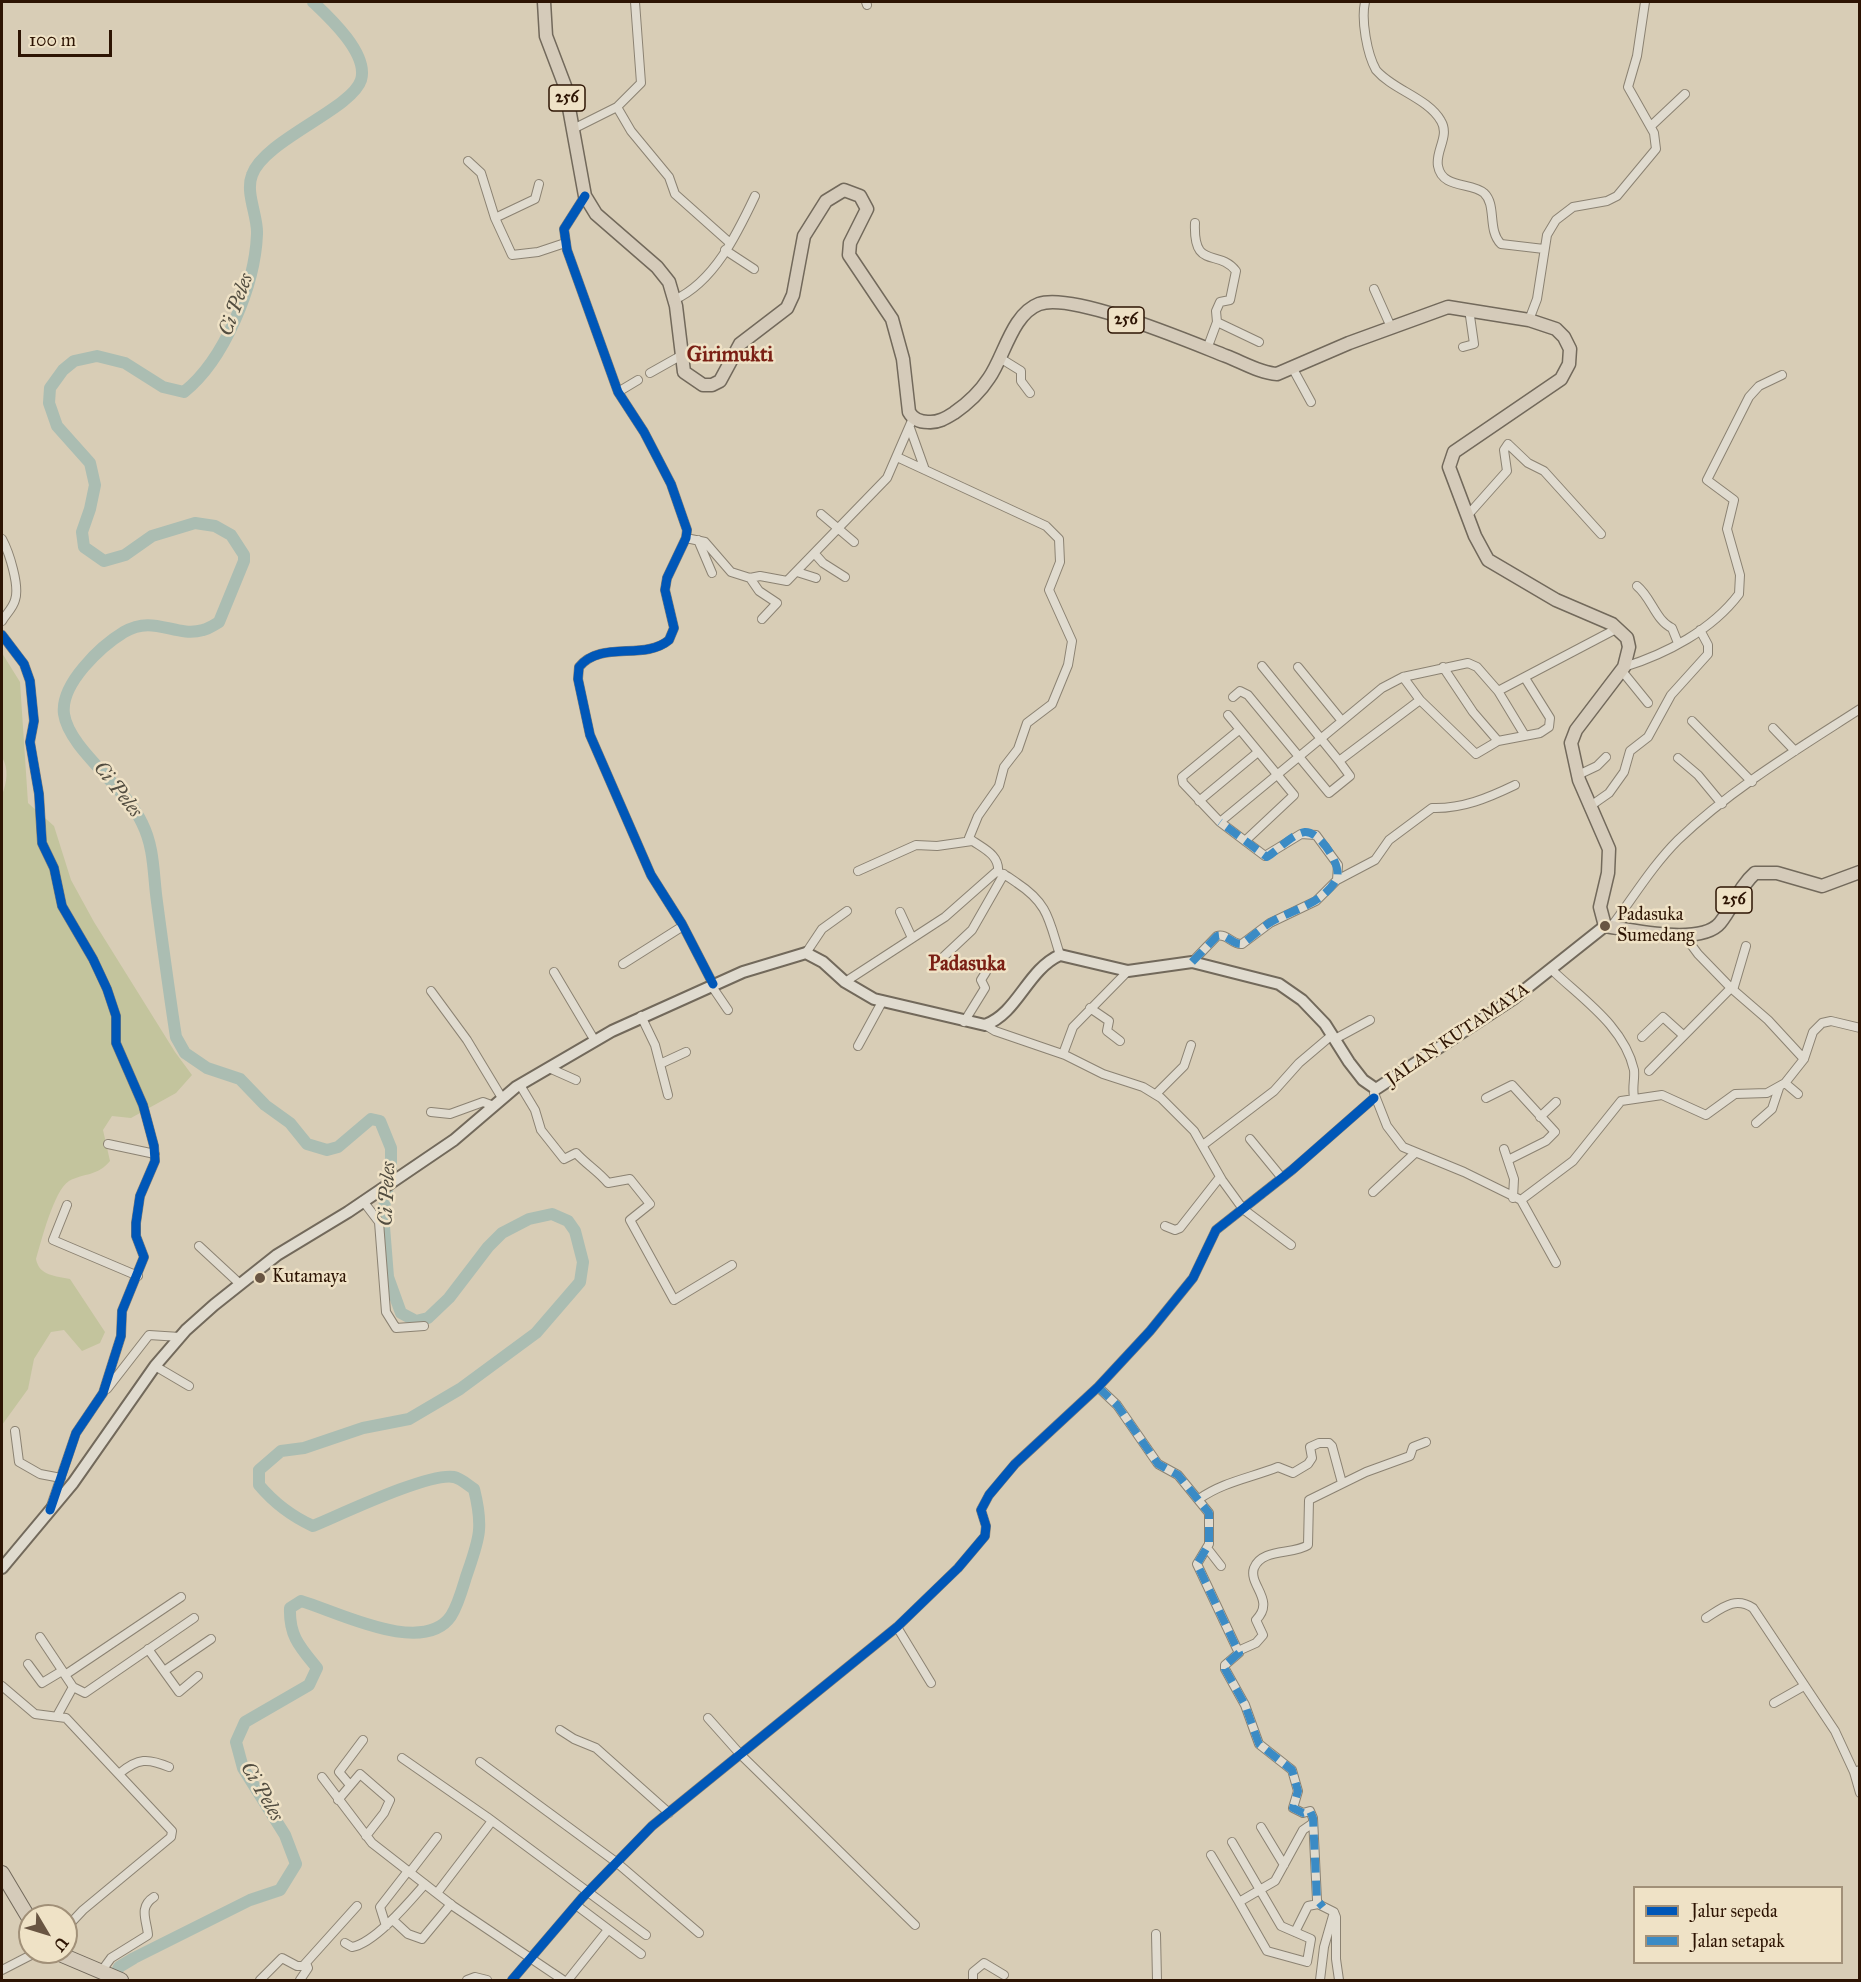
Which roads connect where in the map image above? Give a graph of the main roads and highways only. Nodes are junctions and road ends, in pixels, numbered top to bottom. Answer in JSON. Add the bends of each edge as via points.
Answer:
{"nodes":[{"id":1,"x":544,"y":2,"type":"edge"},
{"id":2,"x":1860,"y":872,"type":"edge"},
{"id":3,"x":1608,"y":926,"type":"junction"},
{"id":4,"x":2,"y":1568,"type":"edge"},
{"id":5,"x":2,"y":1873,"type":"edge"},
{"id":6,"x":20,"y":1904,"type":"edge"},
{"id":7,"x":78,"y":1964,"type":"edge"},
{"id":8,"x":100,"y":1976,"type":"edge"},
{"id":9,"x":121,"y":1980,"type":"edge"}],
"edges":[{"from":1,"to":3,"type":"main road","number":"256","via":[[546,36],[564,82],[585,196],[596,214],[669,282],[684,372],[705,386],[720,381],[741,344],[778,317],[791,302],[799,251],[815,216],[832,195],[844,190],[853,191],[867,210],[849,243],[849,255],[892,319],[903,359],[911,423],[935,422],[958,410],[982,388],[1024,315],[1048,302],[1080,306],[1160,329],[1272,374],[1443,308],[1529,320],[1561,333],[1570,357],[1566,372],[1555,386],[1454,452],[1449,467],[1482,551],[1493,564],[1556,600],[1618,628],[1627,638],[1629,647],[1623,669],[1574,735],[1572,748],[1589,807],[1610,854],[1600,907]]},
{"from":2,"to":3,"type":"main road","number":"256","via":[[1822,886],[1771,872],[1755,873],[1719,924],[1706,932],[1684,935]]},
{"from":3,"to":4,"type":"main road","name":"JALAN KUTAMAYA","via":[[1552,970],[1374,1093],[1310,1008],[1279,984],[1192,962],[1128,971],[1060,955],[1038,969],[999,1017],[985,1025],[882,1002],[861,993],[806,953],[712,985],[640,1016],[520,1084],[454,1140],[277,1255],[240,1284],[180,1337],[155,1366],[73,1483]]},
{"from":5,"to":6,"type":"highway"},
{"from":7,"to":8,"type":"highway"},
{"from":8,"to":9,"type":"highway"}]}
